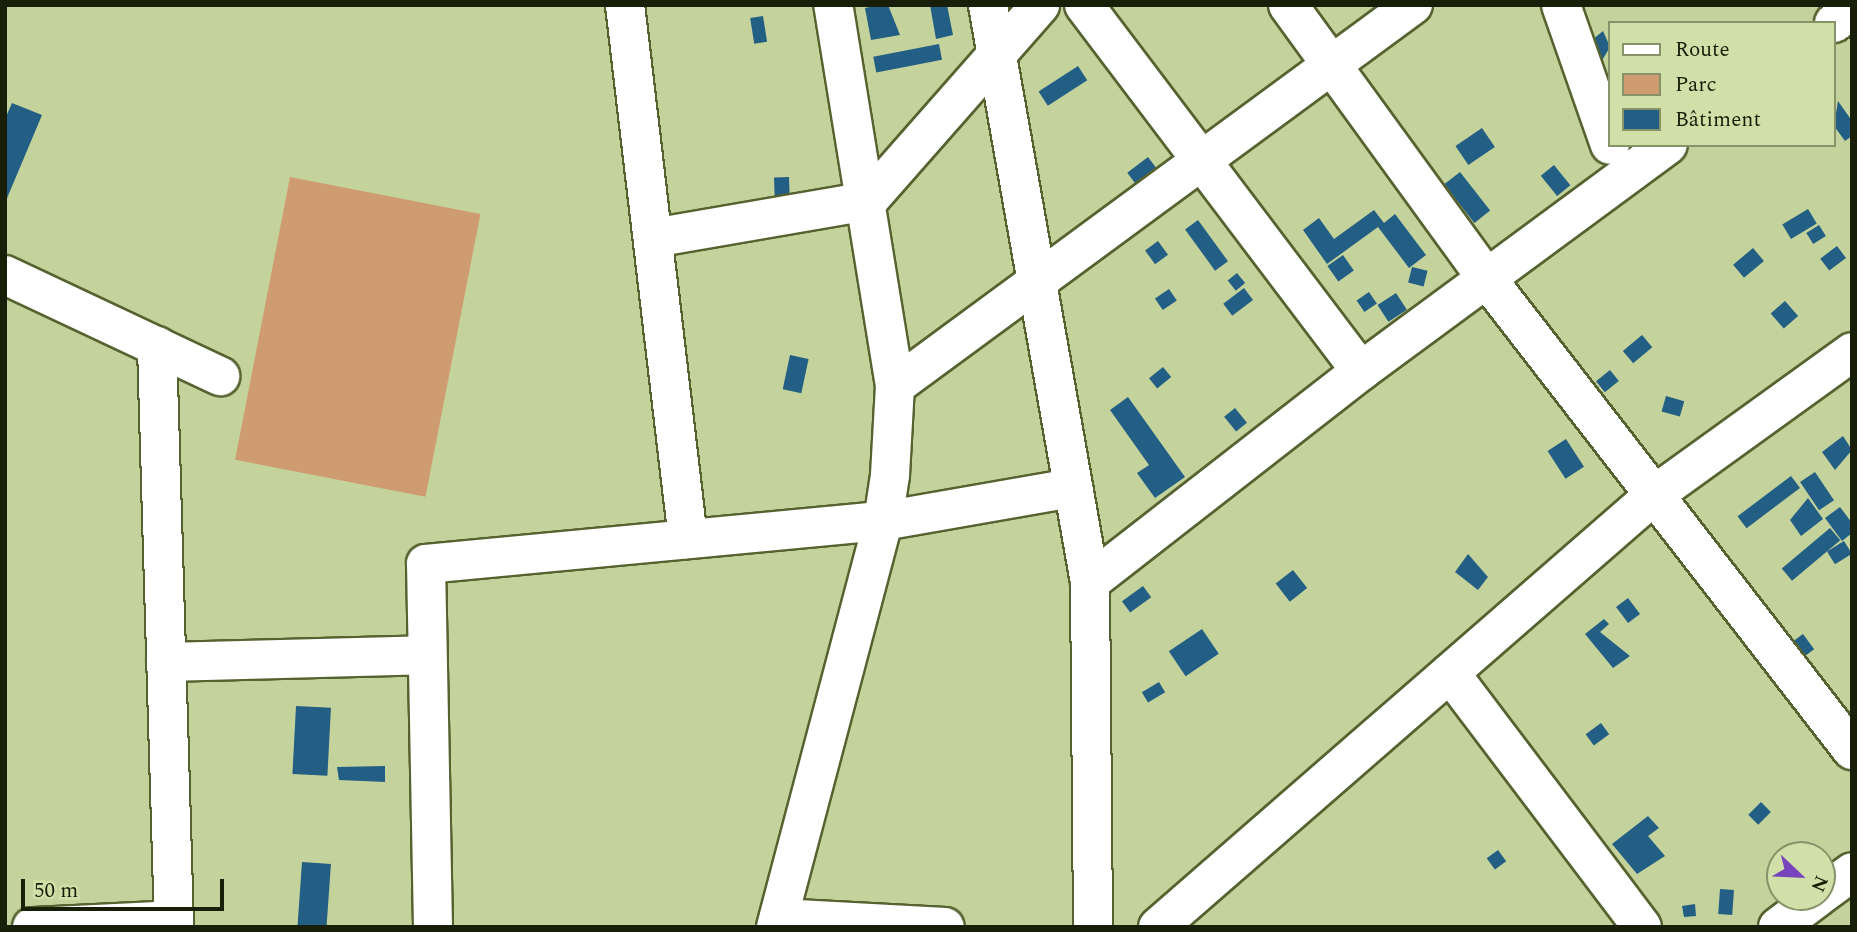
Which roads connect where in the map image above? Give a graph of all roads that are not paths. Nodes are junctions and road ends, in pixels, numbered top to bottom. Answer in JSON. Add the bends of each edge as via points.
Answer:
{"nodes":[{"id":1,"x":625,"y":5,"type":"edge"},
{"id":2,"x":833,"y":5,"type":"edge"},
{"id":3,"x":988,"y":5,"type":"edge"},
{"id":4,"x":1040,"y":5,"type":"edge"},
{"id":5,"x":1084,"y":5,"type":"edge"},
{"id":6,"x":1288,"y":5,"type":"edge"},
{"id":7,"x":1413,"y":5,"type":"edge"},
{"id":8,"x":1561,"y":5,"type":"edge"},
{"id":9,"x":1852,"y":10,"type":"edge"},
{"id":10,"x":1836,"y":22,"type":"edge"},
{"id":11,"x":997,"y":55,"type":"junction"},
{"id":12,"x":1330,"y":67,"type":"junction"},
{"id":13,"x":1608,"y":140,"type":"edge"},
{"id":14,"x":1659,"y":147,"type":"edge"},
{"id":15,"x":1614,"y":157,"type":"edge"},
{"id":16,"x":1206,"y":160,"type":"junction"},
{"id":17,"x":868,"y":201,"type":"junction"},
{"id":18,"x":653,"y":239,"type":"junction"},
{"id":19,"x":5,"y":275,"type":"edge"},
{"id":20,"x":1487,"y":279,"type":"junction"},
{"id":21,"x":1037,"y":281,"type":"junction"},
{"id":22,"x":157,"y":346,"type":"junction"},
{"id":23,"x":1852,"y":352,"type":"edge"},
{"id":24,"x":1361,"y":371,"type":"junction"},
{"id":25,"x":220,"y":376,"type":"dead end"},
{"id":26,"x":895,"y":386,"type":"junction"},
{"id":27,"x":1073,"y":488,"type":"junction"},
{"id":28,"x":1654,"y":495,"type":"junction"},
{"id":29,"x":883,"y":521,"type":"junction"},
{"id":30,"x":688,"y":539,"type":"junction"},
{"id":31,"x":1090,"y":582,"type":"junction"},
{"id":32,"x":425,"y":655,"type":"junction"},
{"id":33,"x":166,"y":662,"type":"junction"},
{"id":34,"x":1450,"y":673,"type":"junction"},
{"id":35,"x":1852,"y":750,"type":"edge"},
{"id":36,"x":1852,"y":872,"type":"edge"},
{"id":37,"x":1836,"y":884,"type":"edge"},
{"id":38,"x":1800,"y":911,"type":"edge"},
{"id":39,"x":174,"y":923,"type":"edge"},
{"id":40,"x":777,"y":923,"type":"edge"},
{"id":41,"x":32,"y":927,"type":"edge"},
{"id":42,"x":433,"y":927,"type":"edge"},
{"id":43,"x":945,"y":927,"type":"edge"},
{"id":44,"x":1093,"y":927,"type":"edge"},
{"id":45,"x":1158,"y":927,"type":"edge"},
{"id":46,"x":1642,"y":927,"type":"edge"},
{"id":47,"x":1779,"y":927,"type":"edge"}],
"edges":[{"from":1,"to":18,"type":"street"},
{"from":2,"to":17,"type":"street"},
{"from":3,"to":11,"type":"street"},
{"from":4,"to":11,"type":"street"},
{"from":5,"to":16,"type":"street"},
{"from":6,"to":12,"type":"street"},
{"from":7,"to":12,"type":"street"},
{"from":8,"to":13,"type":"street"},
{"from":9,"to":10,"type":"street"},
{"from":11,"to":17,"type":"street"},
{"from":11,"to":21,"type":"street"},
{"from":12,"to":16,"type":"street"},
{"from":12,"to":20,"type":"street"},
{"from":14,"to":15,"type":"street"},
{"from":15,"to":20,"type":"street"},
{"from":16,"to":21,"type":"street"},
{"from":16,"to":24,"type":"street"},
{"from":17,"to":18,"type":"street"},
{"from":17,"to":26,"type":"street"},
{"from":18,"to":30,"type":"street"},
{"from":19,"to":22,"type":"street"},
{"from":20,"to":24,"type":"street"},
{"from":20,"to":28,"type":"street"},
{"from":21,"to":26,"type":"street"},
{"from":21,"to":27,"type":"street"},
{"from":22,"to":25,"type":"street"},
{"from":22,"to":33,"type":"street"},
{"from":23,"to":28,"type":"street"},
{"from":24,"to":31,"type":"street"},
{"from":26,"to":29,"type":"street"},
{"from":27,"to":29,"type":"street"},
{"from":27,"to":31,"type":"street"},
{"from":28,"to":34,"type":"street"},
{"from":28,"to":35,"type":"street"},
{"from":29,"to":30,"type":"street"},
{"from":29,"to":40,"type":"street"},
{"from":30,"to":32,"type":"street","via":[[426,564]]},
{"from":31,"to":44,"type":"street"},
{"from":32,"to":33,"type":"street"},
{"from":32,"to":42,"type":"street"},
{"from":33,"to":39,"type":"street"},
{"from":34,"to":45,"type":"street"},
{"from":34,"to":46,"type":"street"},
{"from":36,"to":37,"type":"street"},
{"from":38,"to":47,"type":"street"},
{"from":39,"to":41,"type":"street"},
{"from":40,"to":43,"type":"street"}]}
